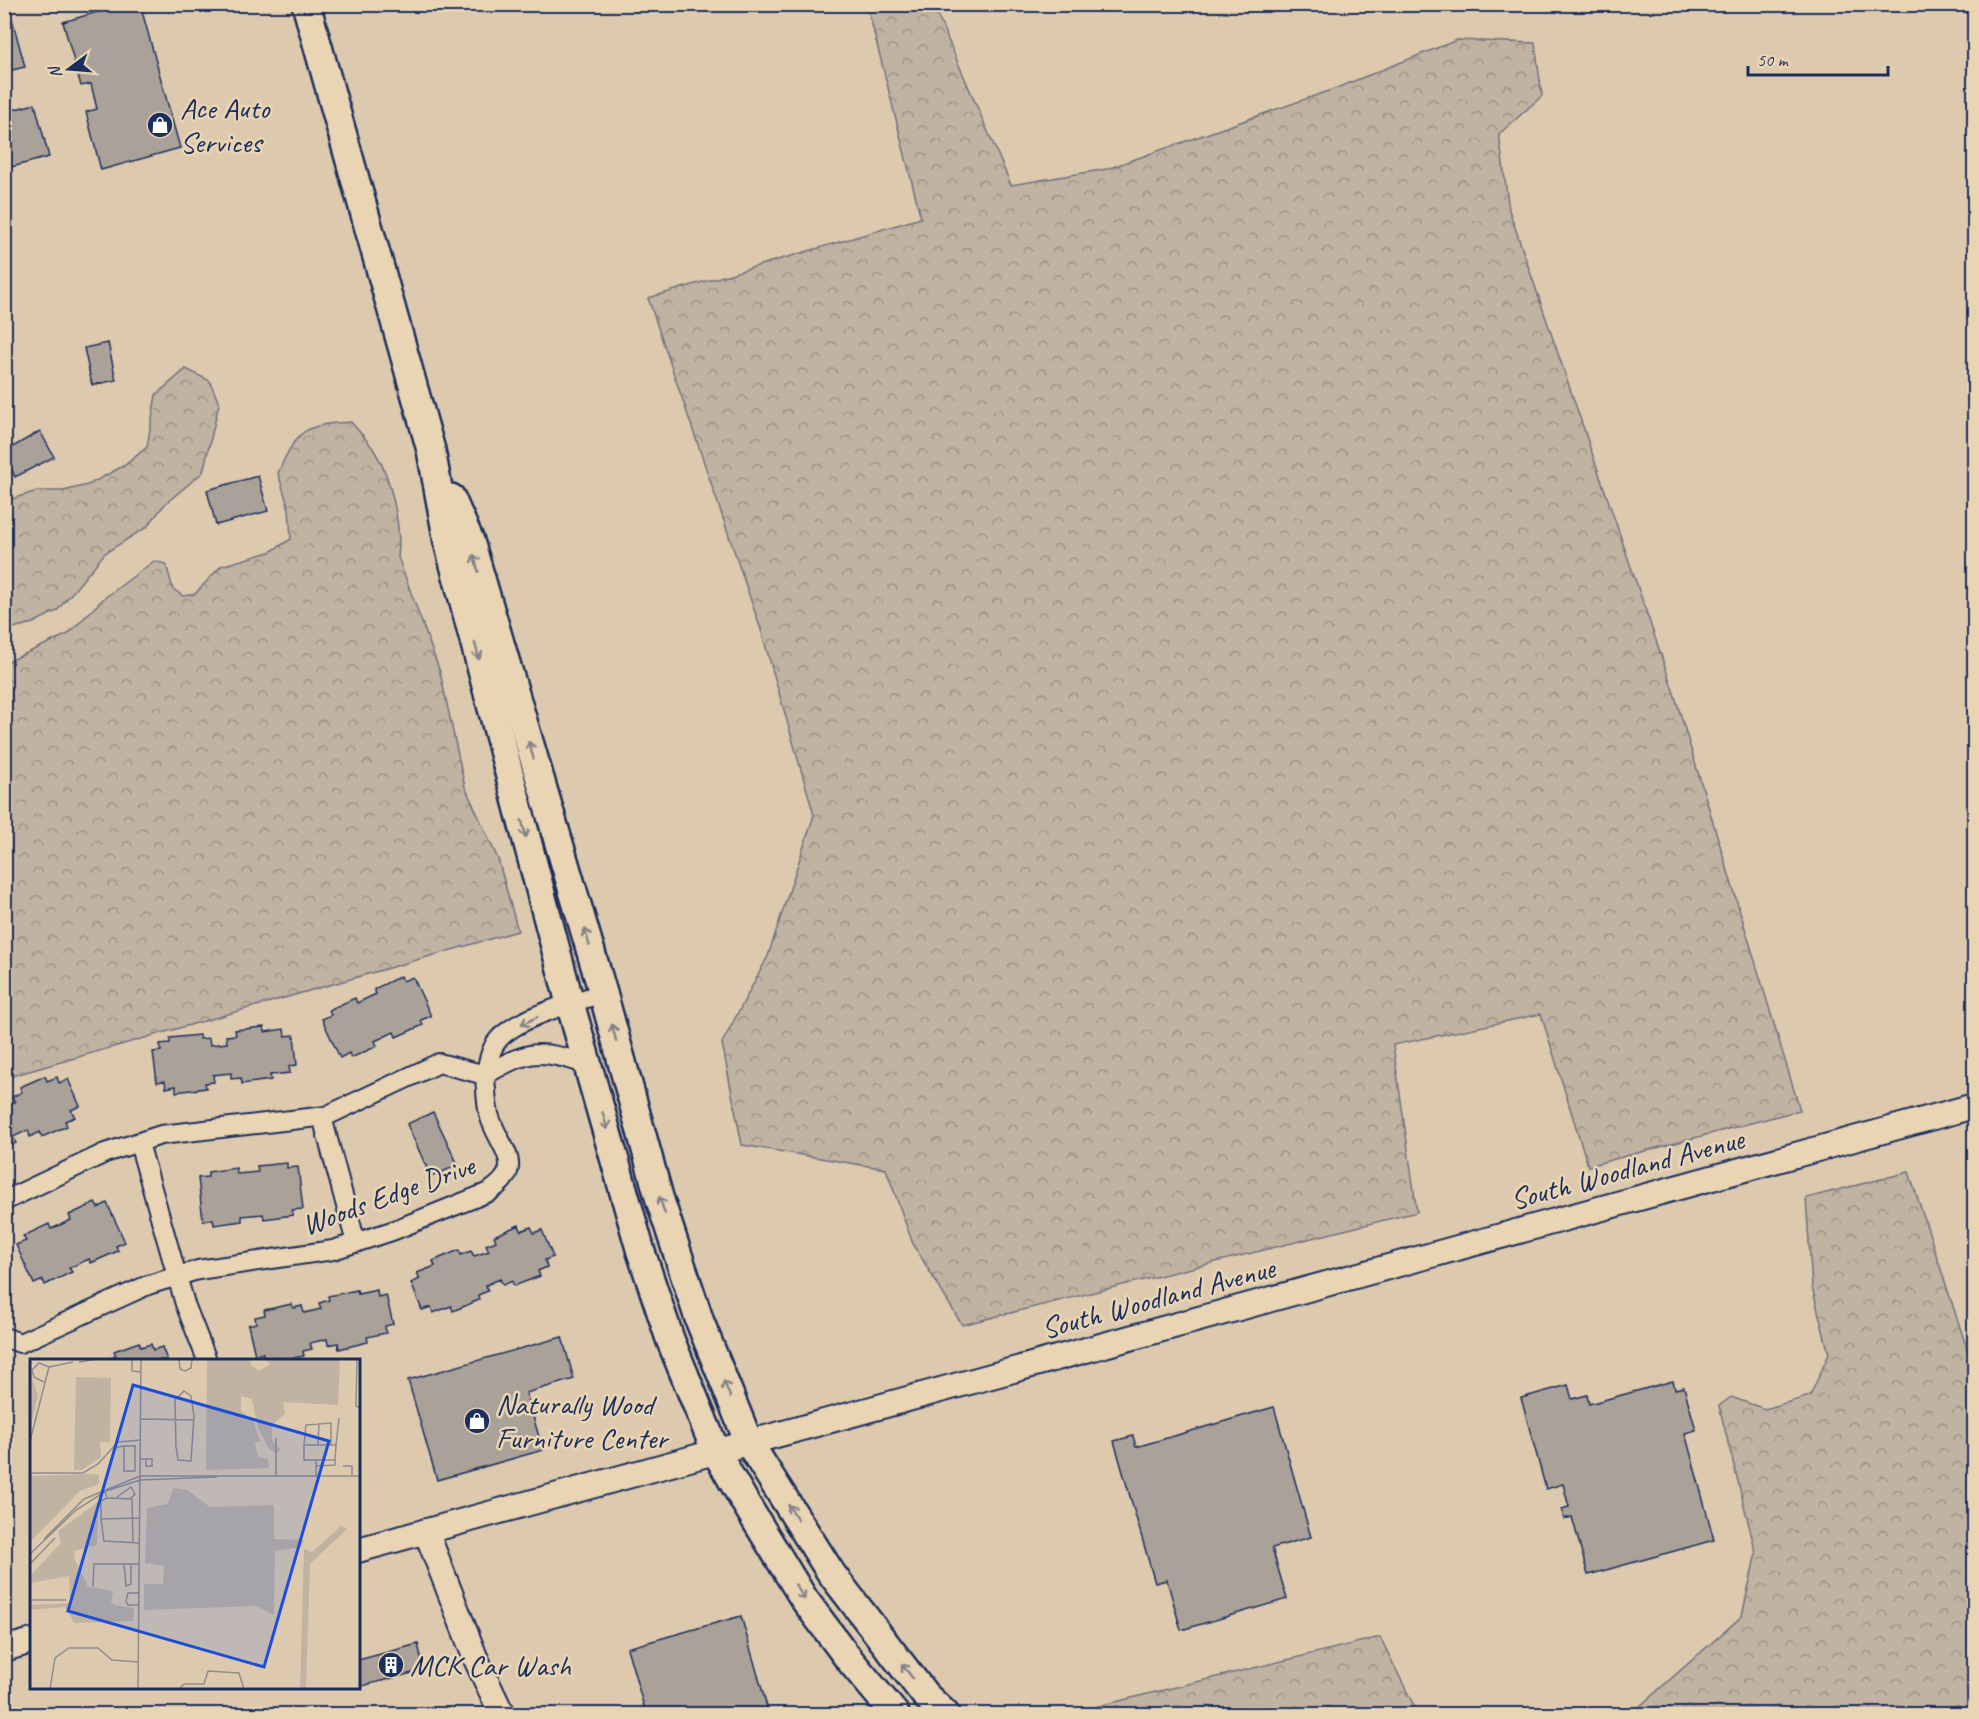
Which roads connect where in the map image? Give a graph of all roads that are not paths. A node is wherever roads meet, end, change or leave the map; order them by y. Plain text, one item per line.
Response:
1 (306, 4) edge
2 (431, 450) junction
3 (603, 993) junction
4 (570, 1003) junction
5 (589, 1065) junction
6 (485, 1076) junction
7 (1974, 1106) edge
8 (322, 1117) junction
9 (139, 1143) junction
10 (4, 1201) edge
11 (356, 1243) junction
12 (177, 1276) junction
13 (4, 1337) edge
14 (207, 1359) edge
15 (749, 1443) junction
16 (716, 1452) junction
17 (426, 1531) junction
18 (360, 1549) edge
19 (30, 1642) edge
20 (4, 1648) edge
21 (504, 1714) edge
22 (895, 1714) edge
23 (945, 1714) edge

1 - 2 main road
3 -> 2 main road
2 -> 4 main road
3 - 4 street
15 -> 3 main road
4 - 5 main road
4 -> 6 street
5 - 6 street
5 -> 16 main road
6 - 8 street
6 - 11 street, Woods Edge Drive
7 - 15 street, South Woodland Avenue
8 - 9 street
8 - 11 street
9 - 10 street
9 - 12 street
11 - 12 street, Woods Edge Drive
12 - 13 street, Woods Edge Drive
12 - 14 street
15 - 16 street, South Woodland Avenue
23 -> 15 main road
16 - 17 street, South Woodland Avenue
16 -> 22 main road
17 - 18 street, South Woodland Avenue
17 - 21 street
19 - 20 street

